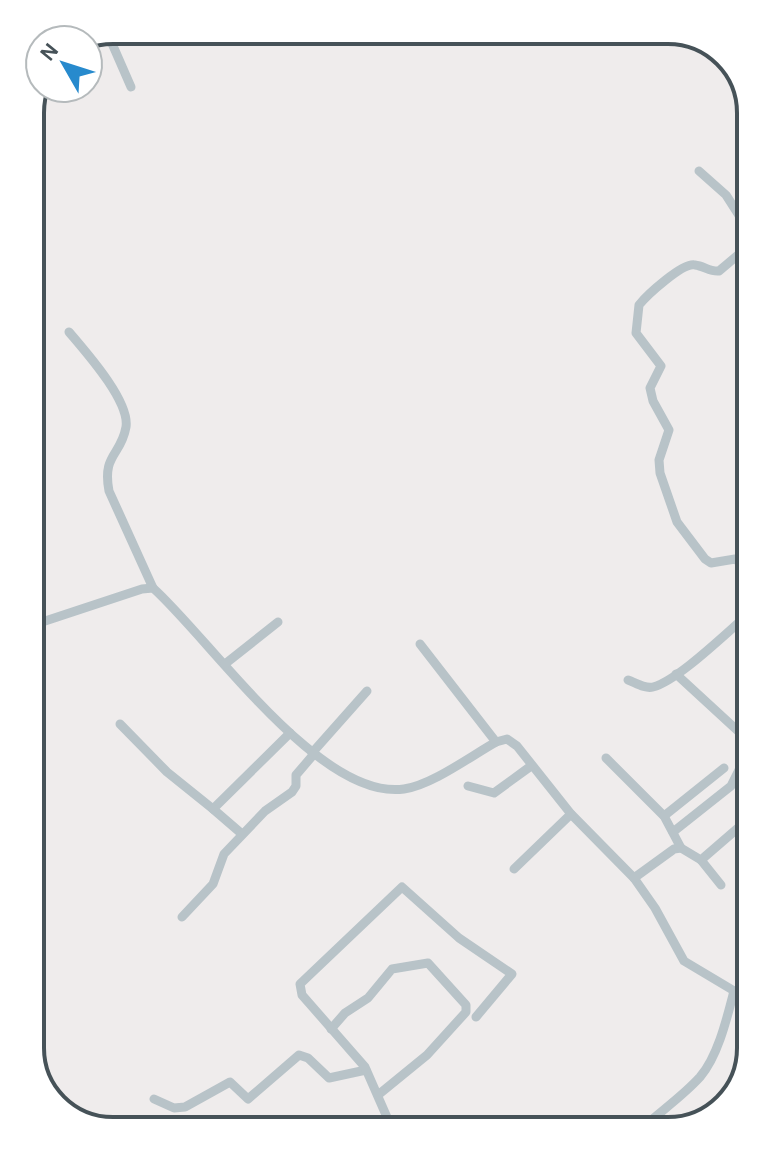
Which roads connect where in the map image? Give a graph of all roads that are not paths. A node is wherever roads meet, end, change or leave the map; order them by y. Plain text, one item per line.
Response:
1 (112, 44) edge
2 (131, 87) dead end
3 (699, 171) dead end
4 (737, 211) edge
5 (737, 256) edge
6 (69, 332) dead end
7 (737, 560) edge
8 (153, 588) junction
9 (44, 621) edge
10 (278, 622) dead end
11 (737, 624) edge
12 (420, 644) dead end
13 (225, 664) junction
14 (676, 674) junction
15 (628, 680) dead end
16 (367, 691) dead end
17 (120, 724) dead end
18 (737, 730) edge
19 (290, 733) junction
20 (496, 742) junction
21 (313, 754) junction
22 (606, 758) dead end
23 (531, 766) junction
24 (724, 768) dead end
25 (737, 774) edge
26 (468, 786) dead end
27 (213, 809) junction
28 (571, 814) junction
29 (664, 816) junction
30 (737, 829) edge
31 (673, 832) junction
32 (242, 834) junction
33 (681, 848) junction
34 (701, 860) junction
35 (514, 869) dead end
36 (634, 878) junction
37 (721, 885) dead end
38 (182, 917) dead end
39 (734, 991) junction
40 (737, 993) edge
41 (476, 1017) dead end
42 (331, 1029) junction
43 (366, 1070) junction
44 (378, 1095) junction
45 (154, 1099) dead end
46 (387, 1117) edge
47 (655, 1117) edge

1 - 2 street
3 - 4 street
5 - 7 street
6 - 8 street
8 - 9 street
8 - 13 street
10 - 13 street
11 - 14 street
12 - 20 street
13 - 19 street
14 - 15 street
14 - 18 street
16 - 21 street
17 - 27 street
19 - 21 street
19 - 27 street
20 - 21 street
20 - 23 street
21 - 32 street
22 - 29 street
23 - 26 street
23 - 28 street
24 - 29 street
25 - 31 street
27 - 32 street
28 - 35 street
28 - 36 street
29 - 31 street
30 - 34 street
31 - 33 street
32 - 38 street
33 - 34 street
33 - 36 street
34 - 37 street
36 - 39 street
39 - 40 street
39 - 47 street
41 - 42 street
42 - 43 street
42 - 44 street
43 - 44 street
43 - 45 street
44 - 46 street

